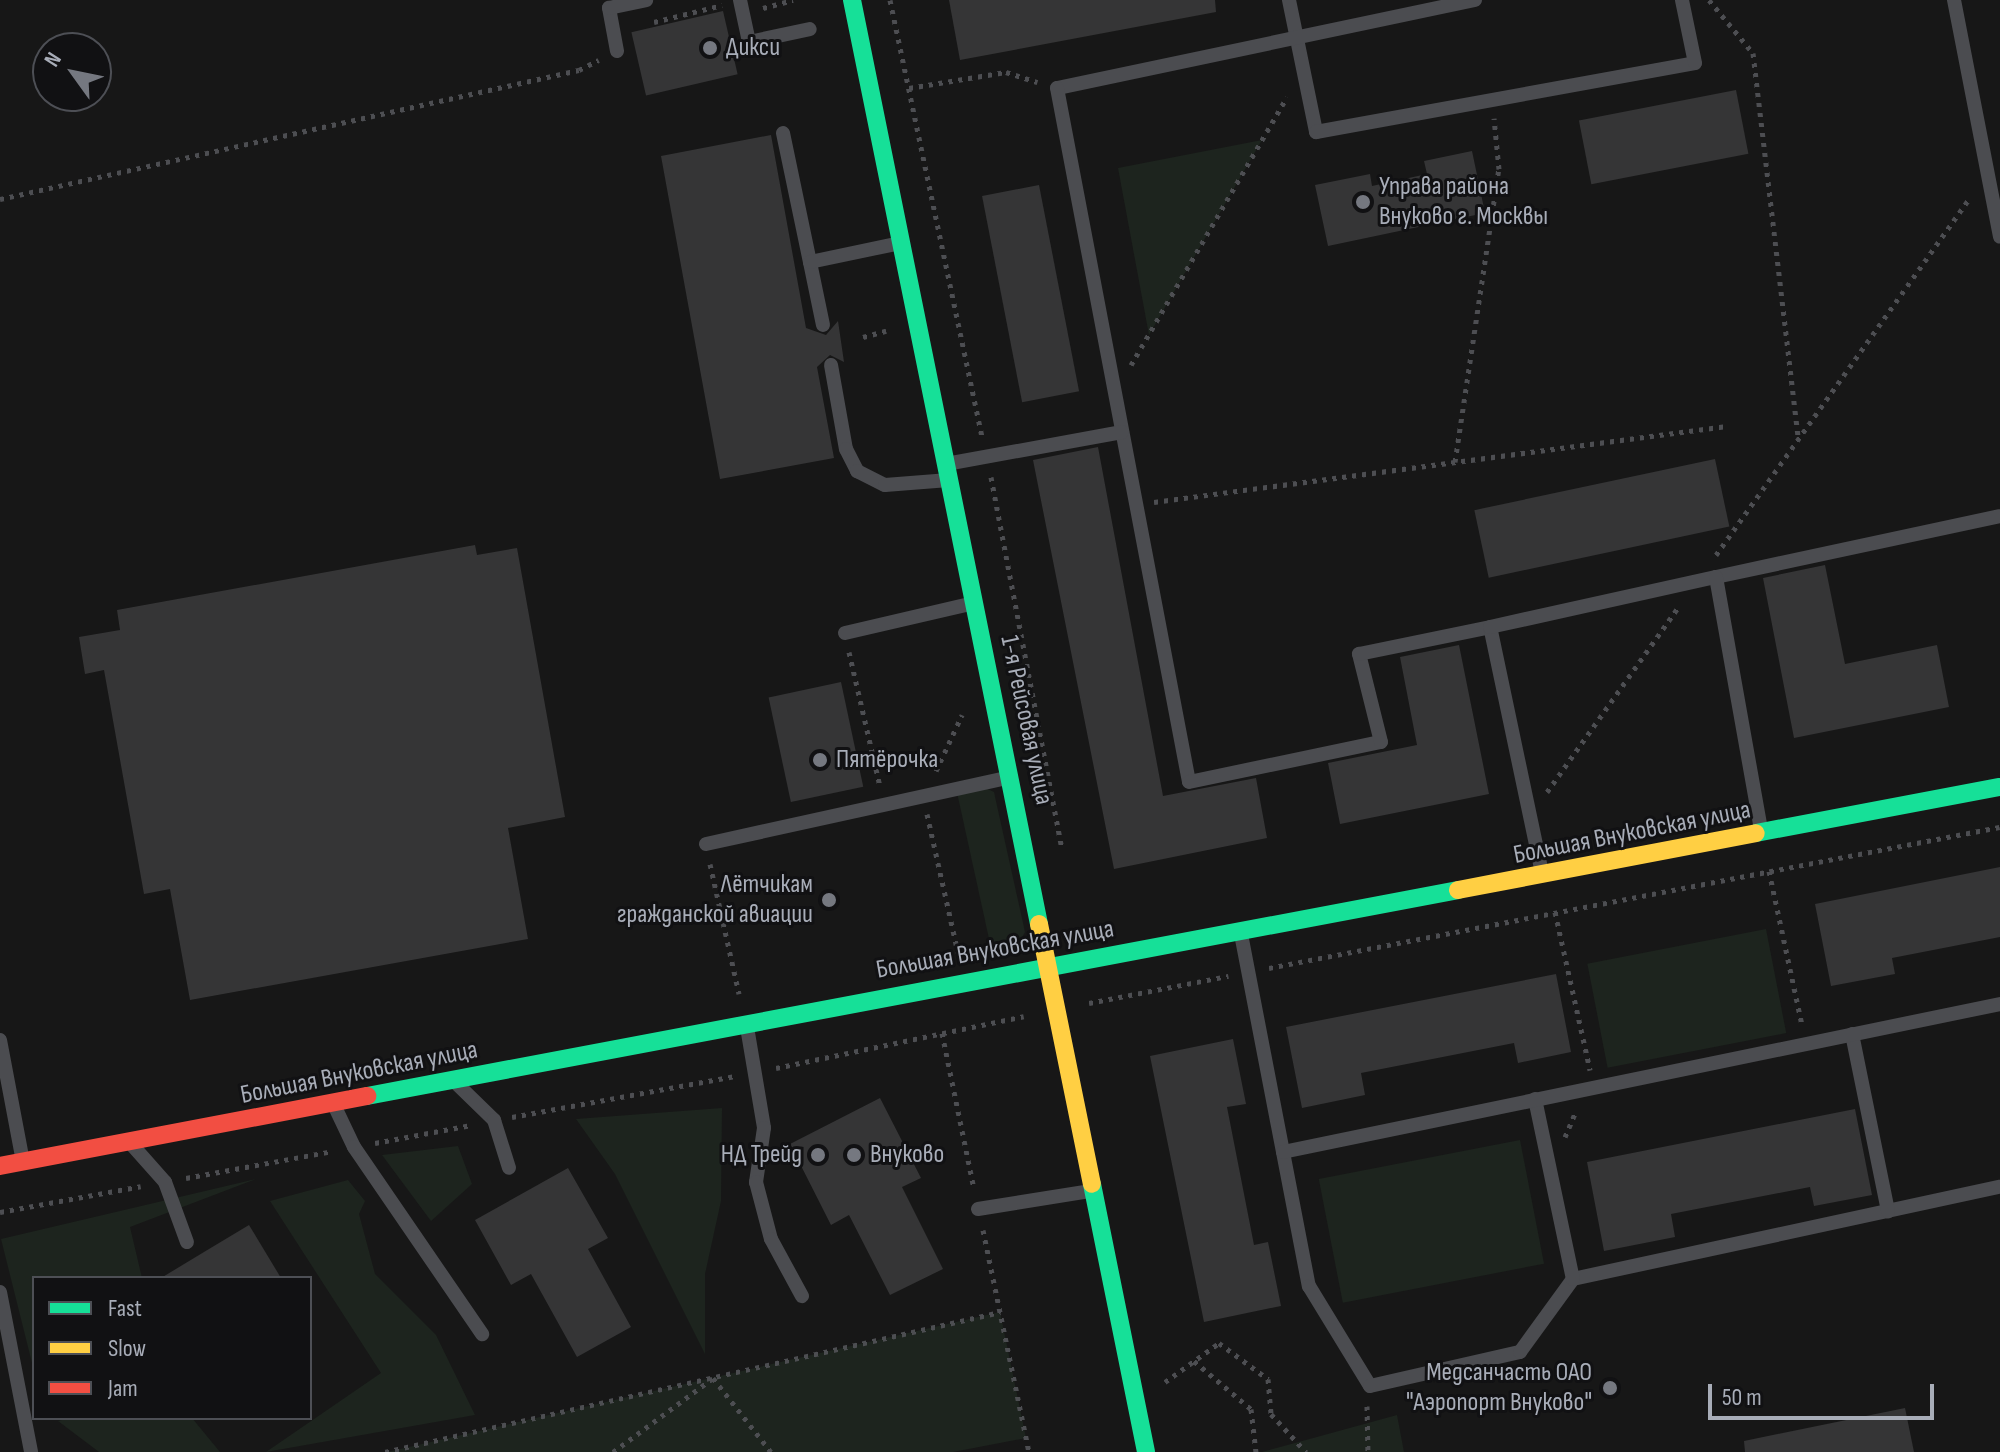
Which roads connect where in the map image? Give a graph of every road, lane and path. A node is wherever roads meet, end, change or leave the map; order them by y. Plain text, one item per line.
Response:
1 (646, 0) edge
2 (793, 0) edge
3 (852, 0) edge
4 (1289, 0) edge
5 (1475, 0) edge
6 (1682, 0) edge
7 (1709, 0) edge
8 (1954, 0) edge
9 (740, 2) edge
10 (810, 29) dead end
11 (1297, 37) junction
12 (617, 51) junction
13 (1303, 70) junction
14 (909, 88) dead end
15 (1057, 88) junction
16 (1492, 100) junction
17 (783, 133) dead end
18 (1994, 173) edge
19 (0, 199) edge
20 (2000, 237) edge
21 (902, 243) junction
22 (810, 262) junction
23 (823, 325) dead end
24 (863, 337) dead end
25 (890, 346) dead end
26 (831, 365) dead end
27 (1115, 393) junction
28 (1727, 426) dead end
29 (1122, 432) junction
30 (1798, 439) junction
31 (1455, 462) junction
32 (947, 472) junction
33 (1137, 504) junction
34 (2000, 516) edge
35 (1716, 577) junction
36 (1697, 582) junction
37 (975, 603) junction
38 (1490, 627) junction
39 (845, 633) joint
40 (959, 699) dead end
41 (1011, 776) junction
42 (2000, 787) edge
43 (924, 798) junction
44 (885, 807) junction
45 (1530, 816) junction
46 (2000, 827) edge
47 (1762, 834) junction
48 (706, 844) joint
49 (1769, 872) junction
50 (1543, 877) junction
51 (1555, 913) junction
52 (1241, 934) junction
53 (1050, 966) junction
54 (1249, 972) junction
55 (964, 981) junction
56 (1084, 1004) dead end
57 (2000, 1004) edge
58 (746, 1023) junction
59 (942, 1033) dead end
60 (1852, 1034) junction
61 (0, 1040) edge
62 (1806, 1043) junction
63 (1585, 1052) dead end
64 (454, 1081) junction
65 (1535, 1099) junction
66 (335, 1107) junction
67 (130, 1143) junction
68 (1283, 1152) junction
69 (23, 1162) junction
70 (0, 1166) edge
71 (509, 1168) dead end
72 (2000, 1187) edge
73 (1094, 1190) junction
74 (978, 1209) junction
75 (1888, 1211) junction
76 (187, 1242) dead end
77 (1573, 1279) junction
78 (0, 1292) edge
79 (802, 1296) dead end
80 (1000, 1312) junction
81 (482, 1334) dead end
82 (1194, 1361) junction
83 (713, 1378) junction
84 (1162, 1384) dead end
85 (1370, 1386) junction
86 (31, 1452) edge
87 (385, 1452) edge
88 (613, 1452) edge
89 (771, 1452) edge
90 (1029, 1452) edge
91 (1146, 1452) edge
92 (1256, 1452) edge
93 (1306, 1452) edge
94 (1368, 1452) edge

1 - 12 lane
2 - 9 path
3 - 21 street, 1-я Рейсовая улица
4 - 11 lane
5 - 11 lane
6 - 16 lane
7 - 30 path
8 - 18 lane
9 - 10 lane
9 - 12 path
11 - 13 lane
11 - 15 lane
12 - 19 path
13 - 16 lane
13 - 27 path
14 - 15 path
15 - 27 lane
16 - 31 path
17 - 22 lane
18 - 20 lane
18 - 30 path
21 - 22 lane
21 - 32 street, 1-я Рейсовая улица
22 - 23 lane
24 - 25 path
26 - 32 lane
27 - 29 lane
28 - 31 path
29 - 32 lane
29 - 33 lane
30 - 36 path
31 - 33 path
32 - 37 street, 1-я Рейсовая улица
33 - 38 lane
34 - 35 lane
35 - 36 lane
35 - 47 lane
36 - 38 lane
36 - 45 path
37 - 39 lane
37 - 41 street, 1-я Рейсовая улица
38 - 45 lane
39 - 44 path
40 - 43 path
41 - 43 lane
41 - 53 street, 1-я Рейсовая улица
42 - 47 street, Большая Внуковская улица
43 - 44 lane
43 - 55 path
44 - 48 lane
45 - 50 lane
46 - 49 path
47 - 49 path
47 - 50 street, Большая Внуковская улица
48 - 58 path
49 - 51 path
49 - 62 path
50 - 51 path
50 - 52 street, Большая Внуковская улица
51 - 54 path
51 - 63 path
52 - 53 street, Большая Внуковская улица
52 - 54 lane
53 - 55 street, Большая Внуковская улица
53 - 73 street, 1-я Рейсовая улица
54 - 56 path
54 - 68 lane
55 - 58 street, Большая Внуковская улица
57 - 60 lane
58 - 64 street, Большая Внуковская улица
58 - 79 lane
59 - 74 path
60 - 62 lane
60 - 75 lane
61 - 69 lane
62 - 65 lane
64 - 66 street, Большая Внуковская улица
64 - 71 lane
65 - 68 lane
65 - 77 lane
66 - 67 street, Большая Внуковская улица
66 - 81 lane
67 - 69 street, Большая Внуковская улица
67 - 76 lane
68 - 85 lane
69 - 70 street, Большая Внуковская улица
72 - 75 lane
73 - 74 lane
73 - 91 street, 1-я Рейсовая улица
74 - 80 path
75 - 77 lane
77 - 85 lane
78 - 86 lane
80 - 83 path
80 - 90 path
82 - 84 path
82 - 92 path
82 - 93 path
83 - 87 path
83 - 88 path
83 - 89 path
85 - 94 path

